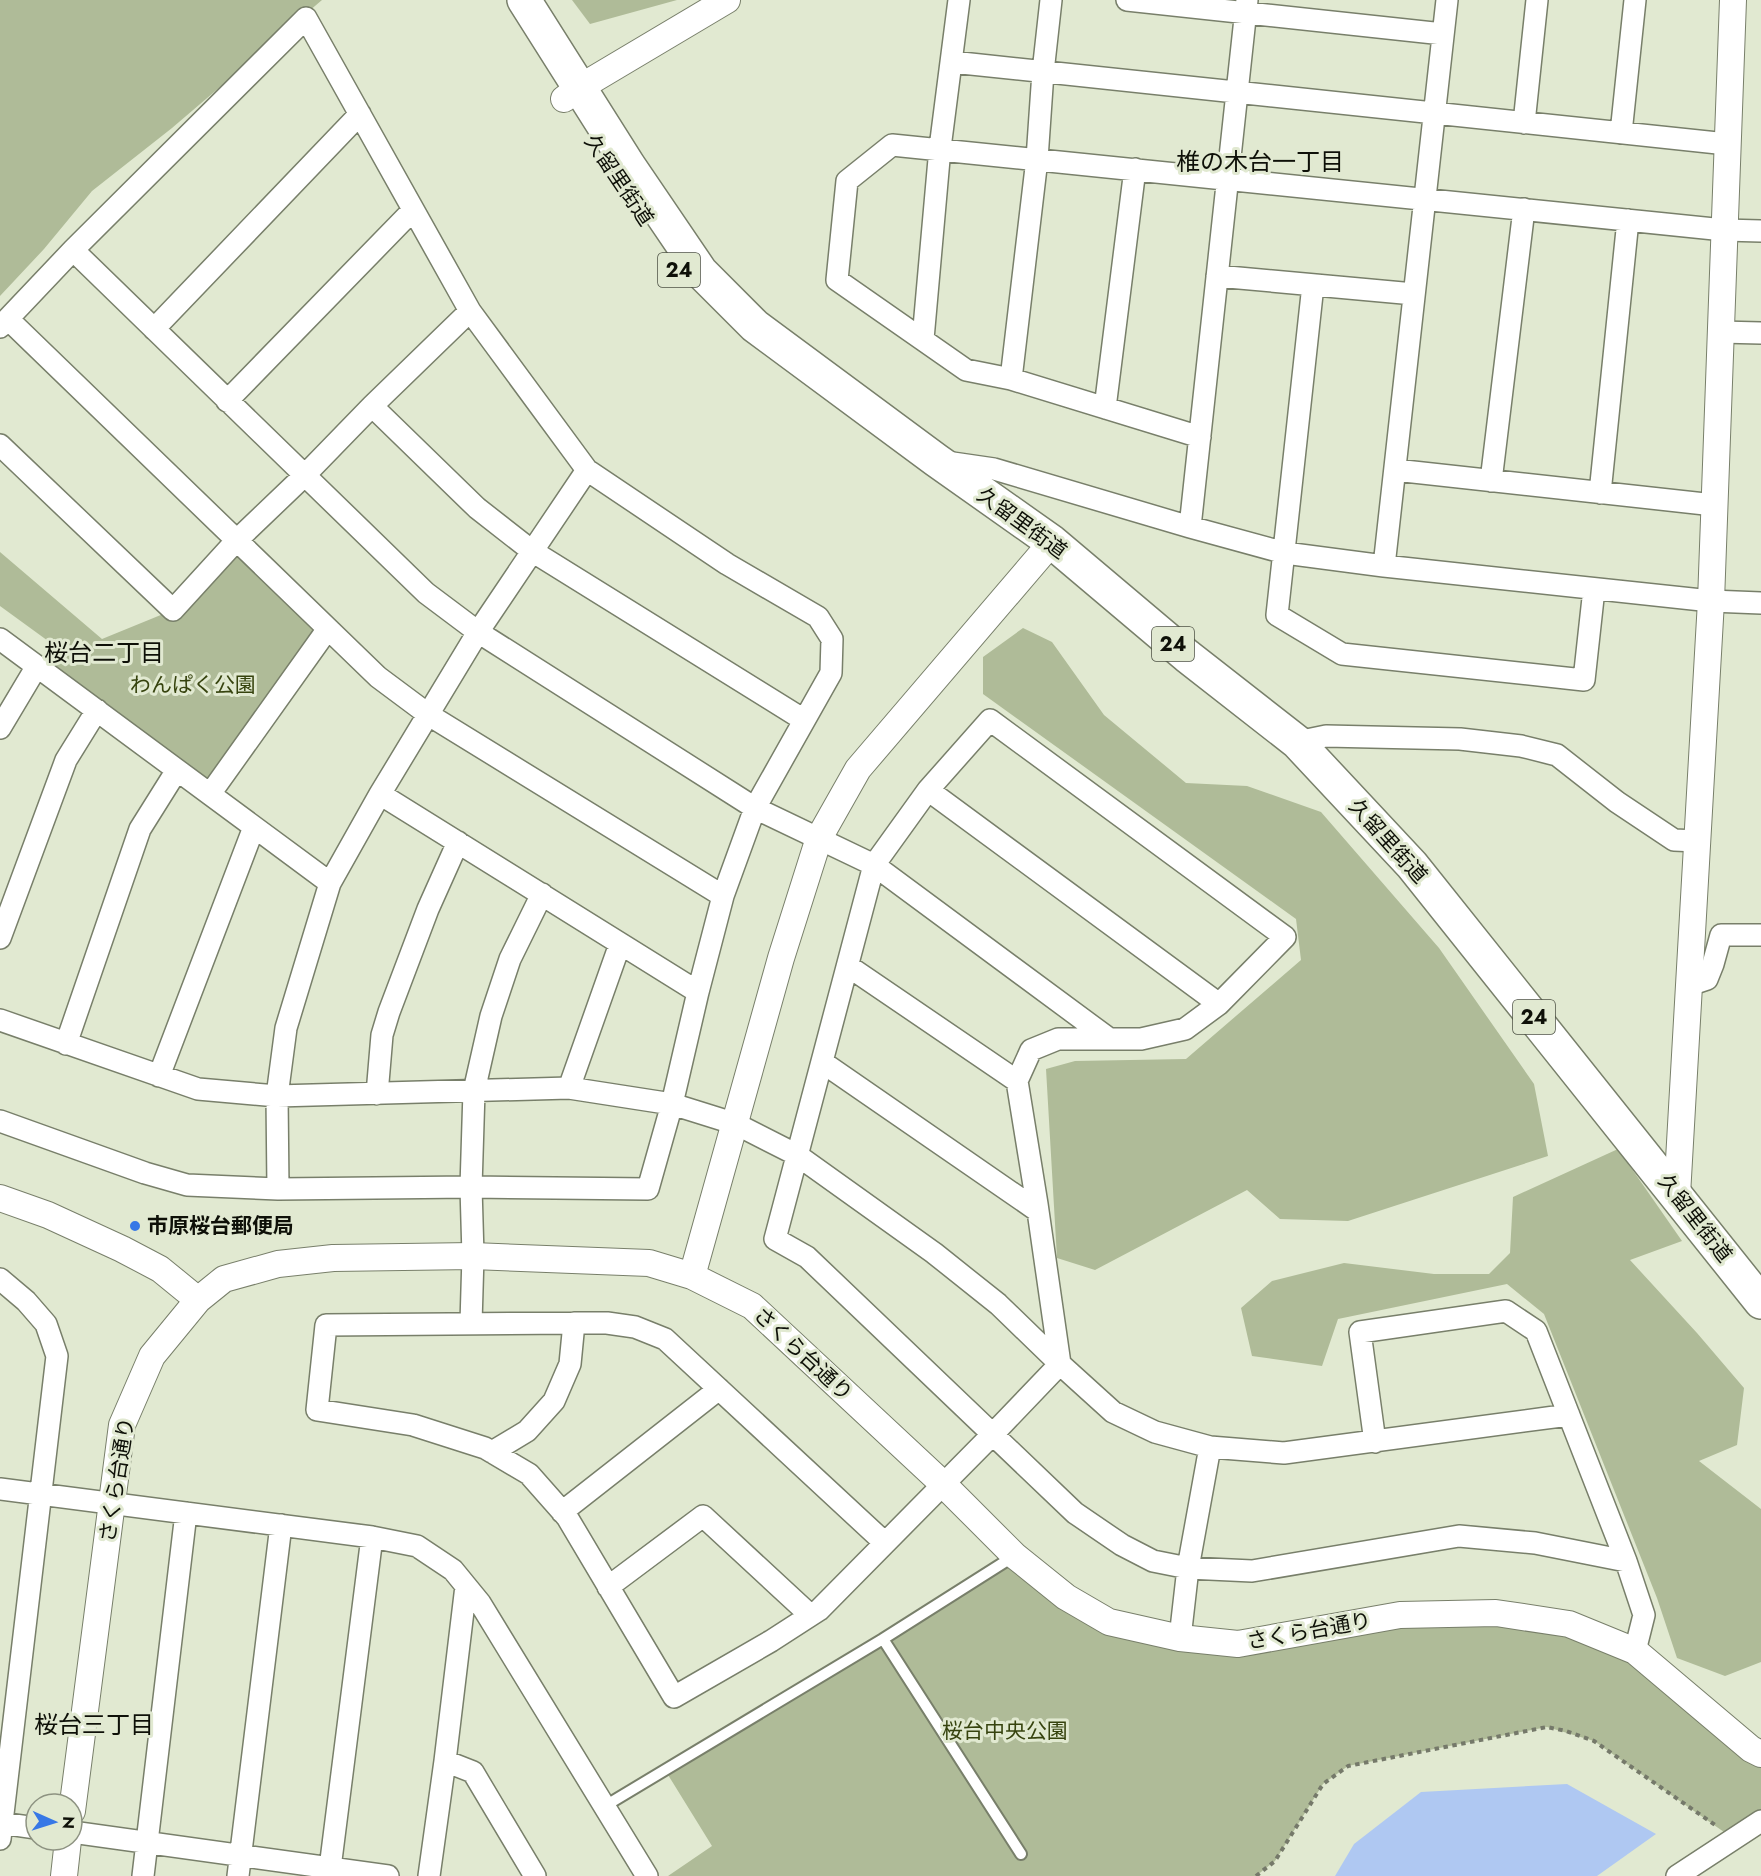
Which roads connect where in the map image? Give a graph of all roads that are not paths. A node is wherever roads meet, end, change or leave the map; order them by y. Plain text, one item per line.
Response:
1 (503, 0) edge
2 (524, 0) edge
3 (728, 0) edge
4 (959, 0) edge
5 (1051, 0) edge
6 (1126, 0) edge
7 (1447, 0) edge
8 (1537, 0) edge
9 (1635, 0) edge
10 (1733, 0) edge
11 (1247, 6) edge
12 (1443, 34) junction
13 (952, 62) junction
14 (1043, 72) junction
15 (1237, 92) junction
16 (572, 94) junction
17 (1434, 113) junction
18 (360, 114) junction
19 (1524, 123) junction
20 (1621, 133) junction
21 (1727, 144) junction
22 (940, 148) junction
23 (1037, 159) junction
24 (1135, 169) junction
25 (1228, 179) junction
26 (1425, 199) junction
27 (1524, 209) junction
28 (413, 210) junction
29 (1628, 220) junction
30 (1724, 230) junction
31 (1761, 231) edge
32 (73, 250) junction
33 (1217, 276) junction
34 (1313, 285) junction
35 (1414, 294) junction
36 (470, 311) junction
37 (4, 323) edge
38 (154, 328) junction
39 (1720, 332) junction
40 (1761, 333) edge
41 (923, 339) junction
42 (1011, 379) junction
43 (227, 401) junction
44 (372, 406) junction
45 (1105, 408) junction
46 (1200, 437) junction
47 (0, 445) edge
48 (936, 460) junction
49 (587, 470) junction
50 (1395, 470) junction
51 (304, 476) junction
52 (1491, 481) junction
53 (1600, 493) junction
54 (1714, 505) junction
55 (1190, 527) junction
56 (236, 541) junction
57 (1052, 542) junction
58 (532, 551) junction
59 (1285, 553) junction
60 (1384, 566) junction
61 (1594, 589) junction
62 (1711, 602) junction
63 (1761, 603) edge
64 (327, 630) junction
65 (478, 632) junction
66 (0, 639) edge
67 (37, 666) junction
68 (97, 710) junction
69 (429, 715) junction
70 (804, 720) junction
71 (0, 729) edge
72 (1297, 742) junction
73 (177, 770) junction
74 (928, 790) junction
75 (380, 794) junction
76 (210, 795) junction
77 (755, 808) junction
78 (254, 827) junction
79 (819, 838) junction
80 (1697, 841) junction
81 (458, 842) junction
82 (874, 865) junction
83 (330, 883) junction
84 (542, 894) junction
85 (723, 896) junction
86 (1761, 936) edge
87 (0, 938) edge
88 (620, 944) junction
89 (848, 966) junction
90 (1689, 985) junction
91 (698, 992) junction
92 (1219, 1004) junction
93 (0, 1020) edge
94 (1108, 1038) junction
95 (66, 1044) junction
96 (822, 1062) junction
97 (159, 1076) junction
98 (1017, 1080) junction
99 (569, 1088) junction
100 (474, 1091) junction
101 (377, 1094) junction
102 (277, 1096) junction
103 (672, 1104) junction
104 (0, 1121) edge
105 (736, 1124) junction
106 (797, 1155) junction
107 (471, 1187) junction
108 (278, 1189) junction
109 (1677, 1195) junction
110 (0, 1198) edge
111 (1038, 1211) junction
112 (473, 1257) junction
113 (692, 1276) junction
114 (0, 1280) edge
115 (198, 1300) junction
116 (1761, 1302) edge
117 (471, 1323) junction
118 (574, 1323) junction
119 (1059, 1364) junction
120 (719, 1389) junction
121 (1569, 1415) junction
122 (993, 1434) junction
123 (1375, 1442) junction
124 (1210, 1448) junction
125 (492, 1452) junction
126 (943, 1484) junction
127 (0, 1489) edge
128 (41, 1494) junction
129 (112, 1504) junction
130 (562, 1512) junction
131 (186, 1513) junction
132 (281, 1526) junction
133 (372, 1537) junction
134 (885, 1543) junction
135 (1015, 1556) junction
136 (1626, 1562) junction
137 (1188, 1568) junction
138 (466, 1586) junction
139 (608, 1587) junction
140 (810, 1615) junction
141 (1180, 1638) junction
142 (884, 1639) junction
143 (1635, 1651) junction
144 (1761, 1754) edge
145 (445, 1761) junction
146 (74, 1792) edge
147 (606, 1806) junction
148 (1761, 1821) edge
149 (24, 1828) edge
150 (1, 1829) edge
151 (84, 1834) edge
152 (148, 1844) junction
153 (67, 1852) edge
154 (1021, 1854) dead end
155 (239, 1866) edge
156 (329, 1872) edge
157 (64, 1876) edge
158 (143, 1876) edge
159 (388, 1876) edge
160 (429, 1876) edge
161 (535, 1876) edge
162 (647, 1876) edge
163 (1677, 1876) edge

1 - 16 main road, 久留里街道 / 24
2 - 16 main road, 久留里街道 / 24
3 - 16 street
4 - 13 street
5 - 14 street
6 - 11 street
7 - 12 street
8 - 19 street
9 - 20 street
10 - 21 street
11 - 12 street
11 - 15 street
12 - 17 street
13 - 14 street
13 - 22 street
14 - 15 street
14 - 23 street
15 - 17 street
15 - 25 street
16 - 48 main road, 久留里街道 / 24
17 - 19 street
17 - 26 street
18 - 28 street
18 - 32 street
18 - 38 street
19 - 20 street
20 - 21 street
21 - 30 street
22 - 23 street
22 - 41 street
22 - 41 street
23 - 24 street
23 - 42 street
24 - 25 street
24 - 45 street
25 - 26 street
25 - 33 street
26 - 27 street
26 - 35 street
27 - 29 street
27 - 52 street
28 - 36 street
28 - 43 street
29 - 30 street
29 - 53 street
30 - 31 street
30 - 39 street
32 - 37 street
32 - 38 street
33 - 34 street
33 - 46 street
34 - 35 street
34 - 59 street
35 - 50 street
36 - 44 street
36 - 49 street
37 - 56 street
38 - 43 street
39 - 40 street
39 - 54 street
41 - 42 street
42 - 45 street
43 - 51 street
44 - 51 street
44 - 58 street
45 - 46 street
46 - 55 street
47 - 56 street
48 - 55 street
48 - 57 main road, 久留里街道 / 24
49 - 58 street
49 - 70 street
50 - 52 street
50 - 60 street
51 - 56 street
51 - 65 street
52 - 53 street
53 - 54 street
54 - 62 street
55 - 59 street
56 - 64 street
57 - 72 main road, 久留里街道 / 24
57 - 79 street
58 - 65 street
58 - 70 street
59 - 60 street
59 - 61 street
60 - 61 street
61 - 62 street
62 - 63 street
62 - 80 street
64 - 69 street
64 - 76 street
65 - 69 street
65 - 77 street
66 - 67 street
67 - 68 street
67 - 71 street
68 - 73 street
68 - 87 street
69 - 75 street
69 - 85 street
70 - 77 street
72 - 80 street
72 - 109 main road, 久留里街道 / 24
73 - 76 street
73 - 95 street
74 - 82 street
74 - 92 street
74 - 92 street
75 - 81 street
75 - 83 street
76 - 78 street
77 - 79 street
77 - 85 street
78 - 83 street
78 - 97 street
79 - 82 street
79 - 105 street
80 - 90 street
81 - 84 street
81 - 101 street
82 - 89 street
82 - 94 street
83 - 102 street
84 - 88 street
84 - 100 street
85 - 91 street
86 - 90 street
88 - 91 street
88 - 99 street
89 - 96 street
89 - 98 street
90 - 109 street
91 - 103 street
92 - 94 street
93 - 95 street
94 - 98 street
95 - 97 street
96 - 106 street
96 - 111 street
97 - 102 street
98 - 111 street
99 - 100 street
99 - 103 street
100 - 101 street
100 - 107 street
101 - 102 street
102 - 108 street
103 - 105 street
103 - 107 street
104 - 108 street
105 - 106 street
105 - 113 street
106 - 119 street
106 - 122 street
107 - 108 street
107 - 112 street
109 - 116 main road, 久留里街道 / 24
110 - 115 street
111 - 119 street
112 - 113 street, さくら台通り
112 - 115 street, さくら台通り
112 - 117 street
113 - 126 street, さくら台通り
114 - 128 street
115 - 129 street, さくら台通り
117 - 118 street
117 - 125 street
118 - 120 street
118 - 125 street
119 - 122 street
119 - 124 street
120 - 130 street
120 - 134 street
121 - 123 street
121 - 123 street
121 - 136 street
122 - 126 street
122 - 137 street
123 - 124 street
124 - 137 street
125 - 130 street
126 - 134 street
126 - 135 street, さくら台通り
127 - 128 street
128 - 129 street
128 - 150 street
129 - 131 street
129 - 146 street, さくら台通り
130 - 139 street
131 - 132 street
131 - 152 street
132 - 133 street
132 - 155 street
133 - 138 street
133 - 156 street
134 - 140 street
135 - 141 street, さくら台通り
135 - 142 lane
136 - 137 street
136 - 143 street
137 - 141 street
138 - 145 street
138 - 147 street
139 - 140 street
139 - 140 street
141 - 143 street, さくら台通り
142 - 147 lane
142 - 154 lane
143 - 144 street, さくら台通り
145 - 160 street
145 - 161 street
147 - 162 street
148 - 163 street
149 - 150 street
151 - 152 street
152 - 155 street
152 - 158 street
153 - 157 street
155 - 156 street
156 - 159 street

